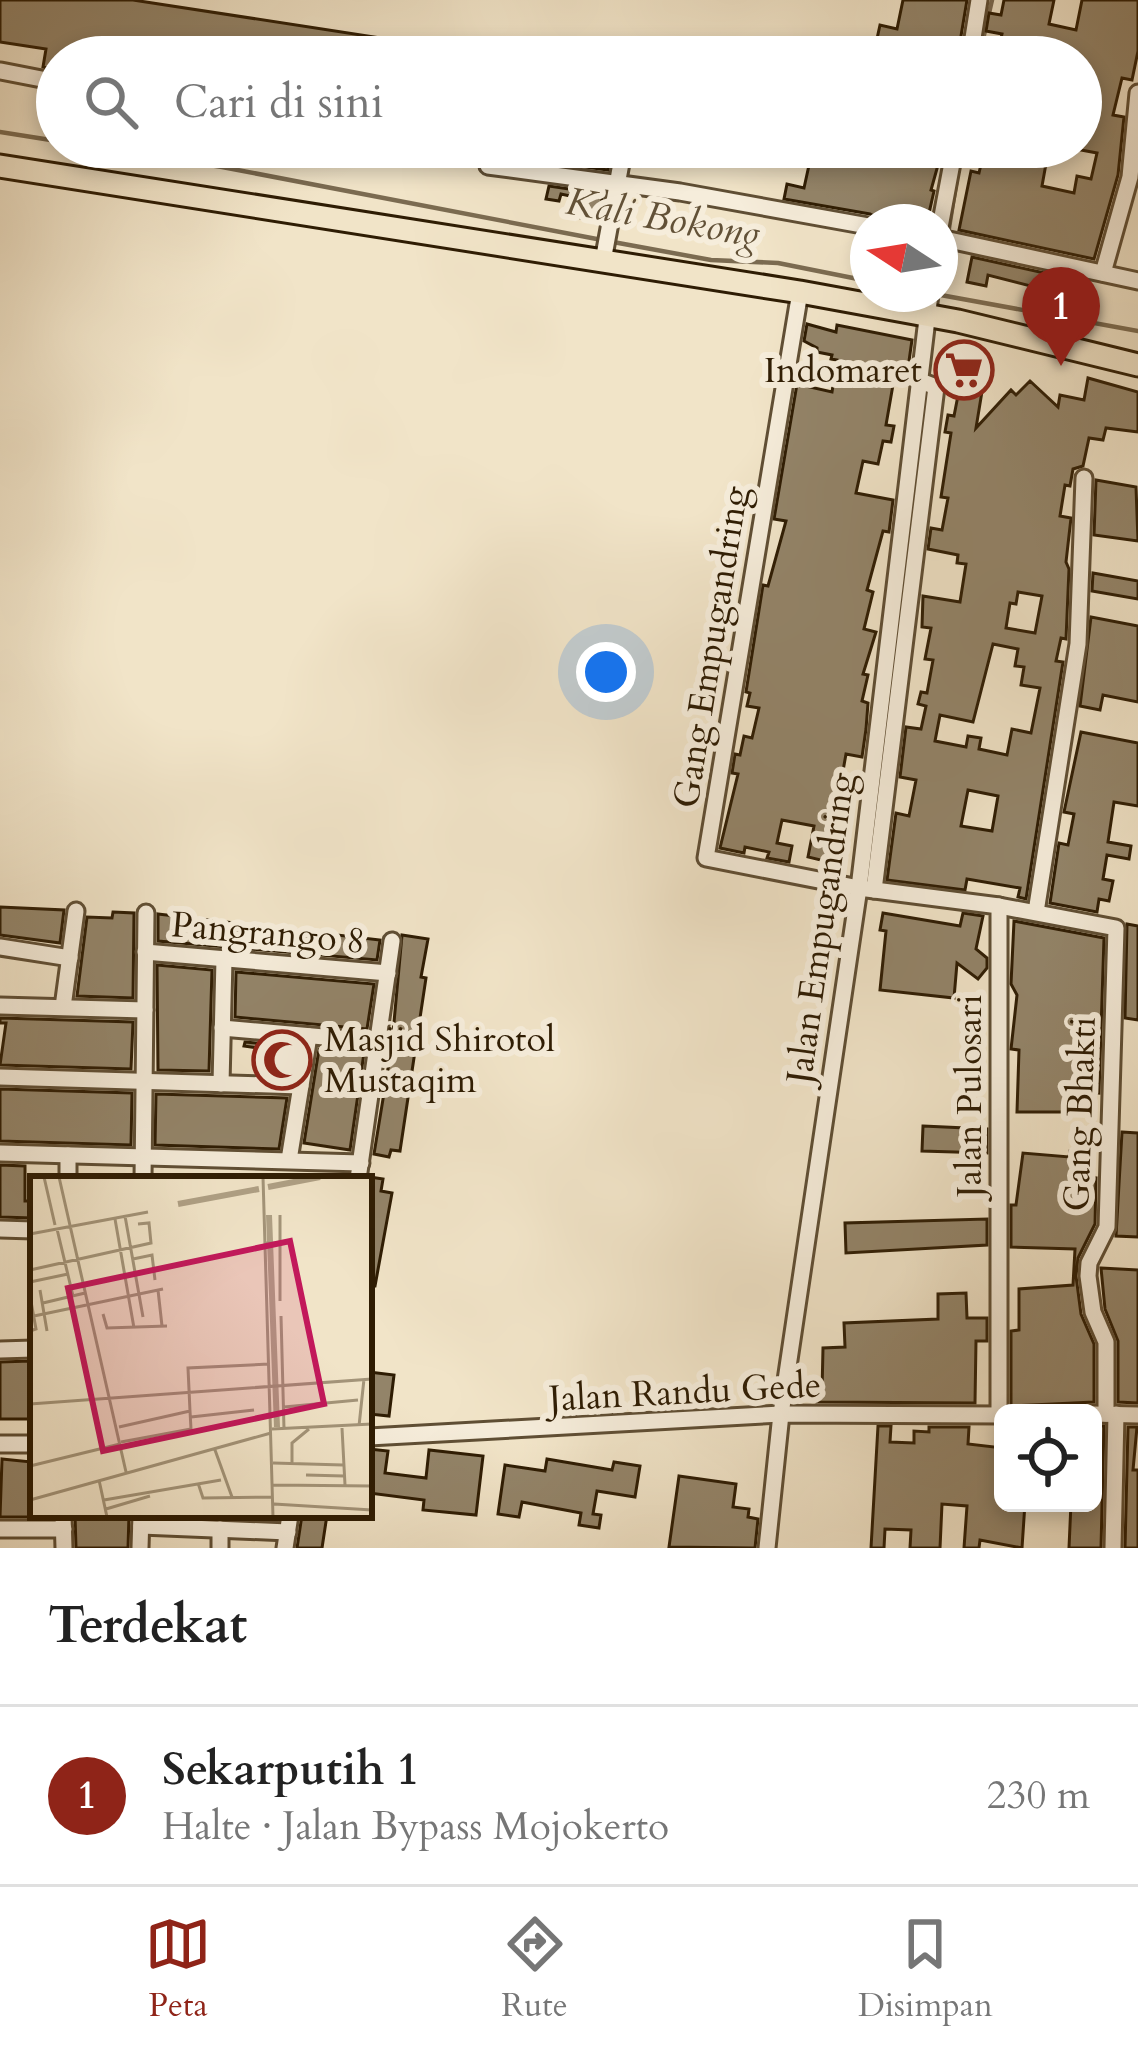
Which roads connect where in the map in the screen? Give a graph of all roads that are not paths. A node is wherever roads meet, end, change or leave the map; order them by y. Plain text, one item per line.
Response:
1 (980, 0) edge
2 (974, 36) edge
3 (0, 72) edge
4 (36, 78) edge
5 (1138, 93) edge
6 (0, 166) edge
7 (502, 168) edge
8 (621, 168) edge
9 (952, 168) edge
10 (619, 185) junction
11 (947, 204) edge
12 (850, 223) edge
13 (958, 239) edge
14 (606, 247) junction
15 (1103, 273) junction
16 (1138, 281) edge
17 (800, 292) junction
18 (850, 296) edge
19 (928, 312) edge
20 (958, 312) edge
21 (1138, 364) edge
22 (1084, 478) dead end
23 (868, 889) junction
24 (999, 906) junction
25 (76, 911) dead end
26 (1036, 912) junction
27 (146, 913) dead end
28 (392, 941) dead end
29 (0, 946) edge
30 (146, 952) junction
31 (70, 958) junction
32 (224, 959) junction
33 (388, 974) junction
34 (0, 1006) edge
35 (63, 1007) junction
36 (145, 1010) junction
37 (222, 1028) junction
38 (309, 1036) junction
39 (380, 1042) junction
40 (0, 1078) edge
41 (144, 1082) junction
42 (220, 1084) junction
43 (301, 1086) junction
44 (0, 1153) edge
45 (68, 1155) junction
46 (143, 1155) junction
47 (289, 1160) junction
48 (359, 1171) edge
49 (68, 1176) edge
50 (143, 1176) edge
51 (0, 1228) edge
52 (30, 1230) edge
53 (30, 1349) edge
54 (0, 1350) edge
55 (1001, 1404) edge
56 (788, 1414) junction
57 (994, 1414) edge
58 (1105, 1414) edge
59 (1138, 1415) edge
60 (372, 1437) edge
61 (141, 1520) edge
62 (63, 1522) edge
63 (0, 1529) edge
64 (220, 1529) junction
65 (288, 1532) edge
66 (64, 1548) edge
67 (140, 1548) edge
68 (220, 1548) edge
69 (767, 1548) edge
70 (1113, 1548) edge

1 - 2 street
3 - 4 street
5 - 15 street
6 - 14 highway
7 - 10 street
8 - 10 street
9 - 11 street
10 - 12 street
10 - 14 street
13 - 15 street
14 - 17 highway
15 - 16 street
17 - 18 highway
17 - 23 street, Gang Empugandring
19 - 23 street, Jalan Empugandring
20 - 21 highway
22 - 26 street
23 - 24 street
23 - 56 street, Jalan Empugandring
24 - 26 street, Gang Bhakti
24 - 55 street, Jalan Pulosari
25 - 31 street
26 - 58 street, Gang Bhakti
27 - 30 street
28 - 33 street
29 - 31 street
30 - 32 street, Pangrango 8
30 - 36 street
31 - 35 street
32 - 33 street, Pangrango 8
32 - 37 street
33 - 39 street, Pangrango 8
34 - 35 street
35 - 36 street
36 - 41 street
37 - 38 street
37 - 42 street
38 - 39 street
38 - 43 street
39 - 48 street, Pangrango 8
40 - 41 street
41 - 42 street
41 - 46 street
42 - 43 street
43 - 47 street
44 - 45 street
45 - 46 street
45 - 49 street
46 - 47 street
46 - 50 street
47 - 48 street
51 - 52 street
53 - 54 street
56 - 57 street, Jalan Randu Gede
56 - 60 street, Jalan Randu Gede
56 - 69 street, Jalan Empugandring
58 - 59 street
58 - 70 street
61 - 64 street
61 - 67 street
62 - 63 street
62 - 66 street
64 - 65 street
64 - 68 street

